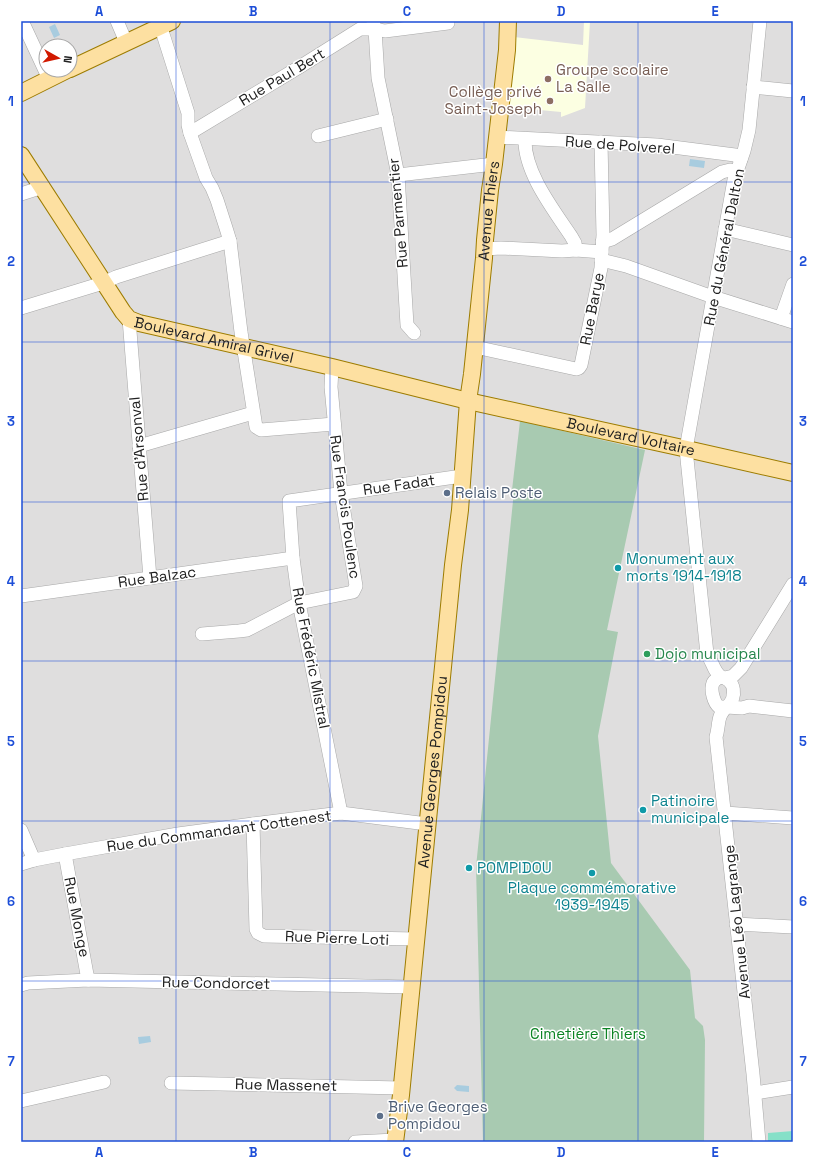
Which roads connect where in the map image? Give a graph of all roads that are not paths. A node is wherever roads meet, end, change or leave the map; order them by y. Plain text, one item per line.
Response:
1 (22, 21) edge
2 (117, 21) edge
3 (508, 21) edge
4 (760, 21) edge
5 (448, 23) dead end
6 (166, 24) edge
7 (374, 25) edge
8 (126, 42) junction
9 (26, 43) edge
10 (78, 65) edge
11 (49, 79) joint
12 (754, 87) junction
13 (793, 91) edge
14 (21, 93) edge
15 (387, 119) junction
16 (190, 133) junction
17 (318, 136) dead end
18 (497, 137) junction
19 (525, 139) junction
20 (601, 142) junction
21 (21, 155) edge
22 (742, 159) junction
23 (494, 164) junction
24 (736, 172) junction
25 (398, 175) junction
26 (42, 187) junction
27 (21, 194) edge
28 (725, 229) junction
29 (230, 241) junction
30 (793, 245) edge
31 (484, 249) junction
32 (576, 250) junction
33 (602, 251) junction
34 (103, 283) junction
35 (793, 284) edge
36 (713, 297) junction
37 (21, 308) edge
38 (129, 319) junction
39 (787, 320) edge
40 (414, 333) dead end
41 (244, 347) junction
42 (475, 348) junction
43 (332, 367) junction
44 (468, 401) junction
45 (253, 413) junction
46 (334, 424) junction
47 (139, 446) junction
48 (686, 449) junction
49 (793, 473) edge
50 (462, 476) junction
51 (341, 493) junction
52 (289, 501) joint
53 (294, 558) junction
54 (150, 578) junction
55 (793, 584) edge
56 (21, 596) edge
57 (299, 603) junction
58 (202, 634) dead end
59 (719, 680) junction
60 (725, 703) junction
61 (793, 711) edge
62 (340, 813) junction
63 (725, 813) junction
64 (793, 818) edge
65 (253, 824) junction
66 (427, 824) junction
67 (21, 830) edge
68 (65, 854) junction
69 (34, 860) junction
70 (21, 864) edge
71 (736, 924) junction
72 (793, 927) edge
73 (416, 939) junction
74 (88, 980) junction
75 (21, 985) edge
76 (411, 987) junction
77 (104, 1082) dead end
78 (172, 1083) dead end
79 (793, 1087) edge
80 (401, 1088) junction
81 (755, 1093) junction
82 (21, 1101) edge
83 (395, 1141) edge
84 (355, 1142) edge
85 (759, 1142) edge

1 - 9 street
2 - 8 street
3 - 18 main road, Avenue Thiers
4 - 12 street, Rue du Général Dalton
5 - 7 street, Rue Paul Bert
6 - 8 main road
6 - 16 street
7 - 15 street, Rue Parmentier
7 - 16 street, Rue Paul Bert
8 - 10 main road
9 - 11 street
11 - 14 main road
12 - 13 street
12 - 22 street, Rue du Général Dalton
15 - 17 street
15 - 25 street, Rue Parmentier
16 - 29 street
18 - 19 street, Rue de Polverel
18 - 23 main road, Avenue Thiers
19 - 20 street, Rue de Polverel
19 - 32 street
20 - 22 street, Rue de Polverel
20 - 33 street, Rue Barye
21 - 26 main road, Boulevard Amiral Grivel
22 - 24 street, Rue du Général Dalton
23 - 25 street
23 - 31 main road, Avenue Thiers
24 - 28 street, Rue du Général Dalton
24 - 33 street
25 - 40 street, Rue Parmentier
26 - 27 street
26 - 34 main road, Boulevard Amiral Grivel
28 - 30 street
28 - 36 street, Rue du Général Dalton
29 - 34 street
29 - 41 street
31 - 32 street
31 - 42 main road, Avenue Thiers
32 - 33 street
33 - 36 street
33 - 42 street, Rue Barye
34 - 37 street
34 - 38 main road, Boulevard Amiral Grivel
35 - 39 street
36 - 39 street
36 - 48 street, Rue du Général Dalton
38 - 41 main road, Boulevard Amiral Grivel
38 - 47 street, Rue d'Arsonval
41 - 43 main road, Boulevard Amiral Grivel
41 - 45 street
42 - 44 main road, Avenue Thiers
43 - 44 main road, Boulevard Amiral Grivel
43 - 46 street, Rue Francis Poulenc
44 - 48 main road, Boulevard Voltaire
44 - 50 main road, Avenue Georges Pompidou
45 - 46 street
45 - 47 street
46 - 51 street, Rue Francis Poulenc
47 - 54 street, Rue d'Arsonval
48 - 49 main road, Boulevard Voltaire
48 - 59 street
50 - 51 street, Rue Fadat
50 - 66 main road, Avenue Georges Pompidou
51 - 52 street, Rue Fadat
51 - 57 street, Rue Francis Poulenc
52 - 53 street, Rue Frédéric Mistral
53 - 54 street, Rue Balzac
53 - 57 street, Rue Frédéric Mistral
54 - 56 street, Rue Balzac
55 - 59 street
57 - 58 street
57 - 62 street, Rue Frédéric Mistral
59 - 60 street
59 - 60 street
60 - 61 street
60 - 63 street, Avenue Léo Lagrange
62 - 65 street, Rue du Commandant Cottenest
62 - 66 street, Rue du Commandant Cottenest
63 - 64 street
63 - 71 street, Avenue Léo Lagrange
65 - 68 street, Rue du Commandant Cottenest
65 - 73 street, Rue Pierre Loti
66 - 73 main road, Avenue Georges Pompidou
67 - 69 street
68 - 69 street, Rue du Commandant Cottenest
68 - 74 street, Rue Monge
69 - 70 street, Rue du Commandant Cottenest
71 - 72 street
71 - 81 street, Avenue Léo Lagrange
73 - 76 main road, Avenue Georges Pompidou
74 - 75 street, Rue Condorcet
74 - 76 street, Rue Condorcet
76 - 80 main road, Avenue Georges Pompidou
77 - 82 street
78 - 80 street, Rue Massenet
79 - 81 street
80 - 83 main road, Avenue Georges Pompidou
81 - 85 street, Avenue Léo Lagrange
83 - 84 street

